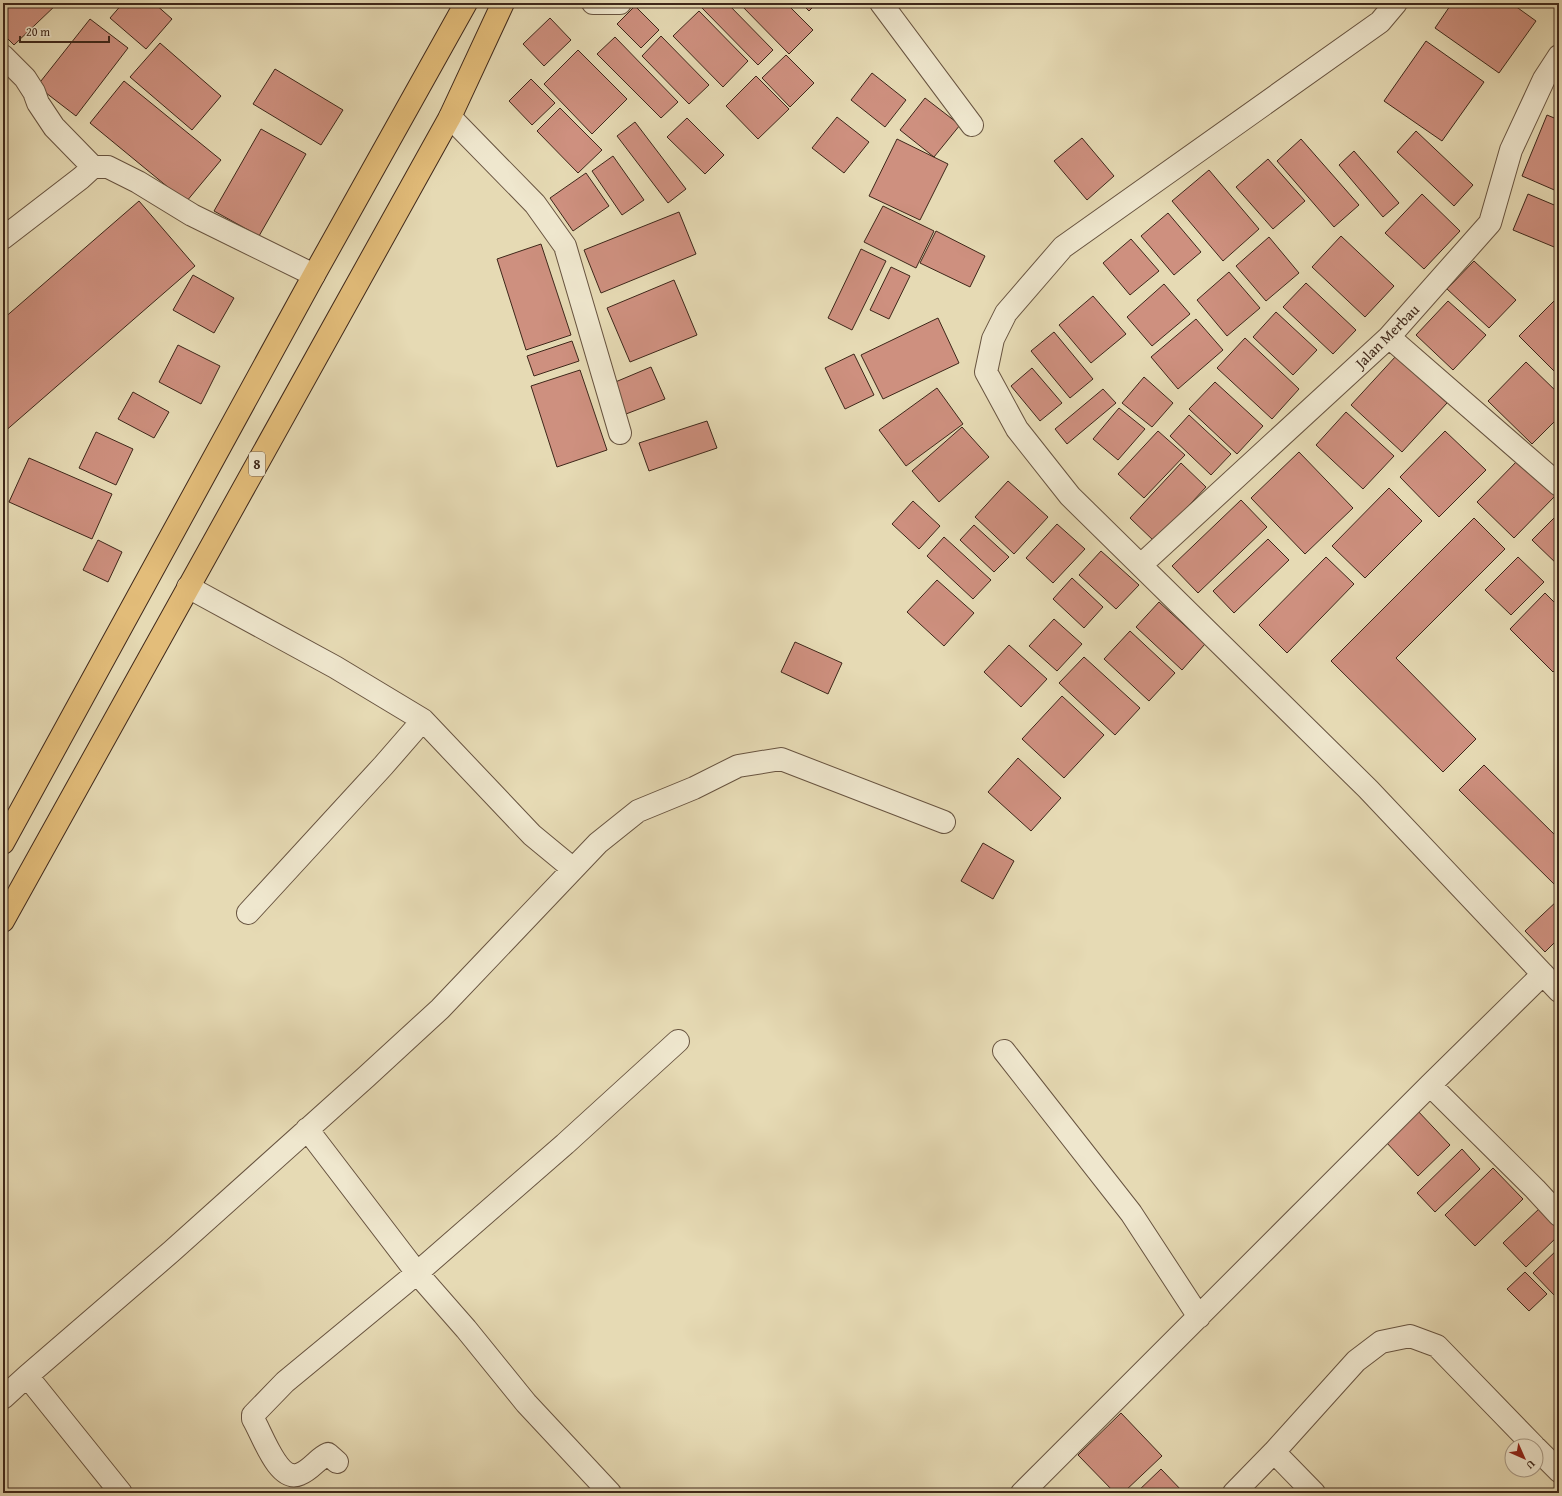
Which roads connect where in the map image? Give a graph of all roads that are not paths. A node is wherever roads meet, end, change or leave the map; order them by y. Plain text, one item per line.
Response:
1 (466, 3) edge
2 (504, 3) edge
3 (593, 3) edge
4 (620, 3) edge
5 (881, 3) edge
6 (1396, 3) edge
7 (3, 56) edge
8 (1559, 56) edge
9 (450, 117) junction
10 (972, 125) dead end
11 (93, 167) junction
12 (3, 238) edge
13 (314, 275) junction
14 (1389, 338) junction
15 (620, 433) dead end
16 (1559, 484) edge
17 (1141, 565) junction
18 (188, 588) junction
19 (423, 720) junction
20 (944, 822) dead end
21 (3, 843) edge
22 (572, 868) junction
23 (248, 913) dead end
24 (3, 921) edge
25 (1543, 974) junction
26 (1559, 991) edge
27 (678, 1041) dead end
28 (1004, 1051) dead end
29 (1430, 1085) junction
30 (307, 1129) junction
31 (1559, 1215) edge
32 (417, 1273) junction
33 (1199, 1317) junction
34 (27, 1376) junction
35 (3, 1398) edge
36 (1526, 1438) edge
37 (1274, 1452) junction
38 (1544, 1456) edge
39 (337, 1462) dead end
40 (1559, 1471) edge
41 (121, 1493) edge
42 (610, 1493) edge
43 (1022, 1493) edge
44 (1234, 1493) edge
45 (1314, 1493) edge

1 - 13 highway
2 - 9 highway, 8
3 - 4 street
5 - 10 street
6 - 17 street
7 - 11 street
8 - 14 street, Jalan Merbau
9 - 15 street
9 - 18 highway, 8
11 - 12 street
11 - 13 street
13 - 21 highway
14 - 16 street
14 - 17 street, Jalan Merbau
17 - 25 street
18 - 19 street
18 - 24 highway, 8
19 - 22 street
19 - 23 street
20 - 22 street
22 - 30 street
25 - 26 street
25 - 29 street
27 - 32 street
28 - 33 street
29 - 31 street
29 - 33 street
30 - 32 street
30 - 34 street
32 - 39 street
32 - 42 street
33 - 43 street
34 - 35 street
34 - 41 street
36 - 37 street
37 - 44 street
37 - 45 street
38 - 40 street

